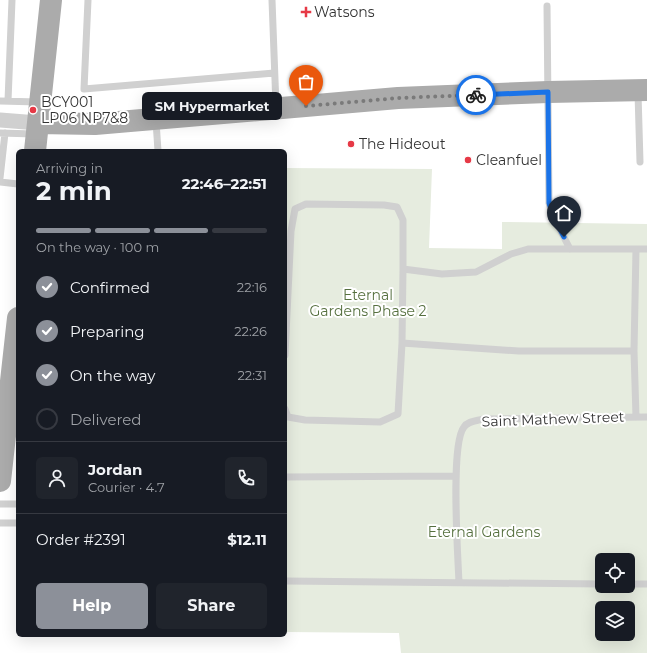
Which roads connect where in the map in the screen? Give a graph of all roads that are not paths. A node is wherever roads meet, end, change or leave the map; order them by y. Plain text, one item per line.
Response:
1 (12, 0) edge
2 (51, 0) edge
3 (88, 0) edge
4 (272, 0) edge
5 (547, 6) dead end
6 (274, 73) junction
7 (642, 90) edge
8 (548, 92) junction
9 (0, 101) edge
10 (8, 102) junction
11 (276, 108) junction
12 (156, 119) junction
13 (37, 128) edge
14 (2, 129) edge
15 (158, 149) edge
16 (640, 162) dead end
17 (0, 178) edge
18 (0, 182) edge
19 (16, 184) edge
20 (570, 248) junction
21 (647, 248) edge
22 (636, 249) junction
23 (403, 269) junction
24 (287, 314) edge
25 (402, 343) junction
26 (16, 351) edge
27 (634, 352) junction
28 (15, 367) edge
29 (287, 414) edge
30 (647, 416) edge
31 (636, 417) junction
32 (455, 476) junction
33 (287, 477) edge
34 (0, 481) edge
35 (0, 504) edge
36 (16, 504) edge
37 (0, 523) edge
38 (16, 523) edge
39 (287, 581) edge
40 (459, 583) junction
41 (595, 584) edge
42 (635, 584) edge
43 (647, 584) edge

1 - 10 lane
2 - 13 main road
3 - 6 lane
4 - 6 lane
5 - 8 lane
6 - 11 lane
7 - 8 main road
7 - 16 lane
8 - 11 main road
8 - 20 lane
9 - 10 lane
10 - 13 lane
11 - 12 main road
12 - 13 main road
12 - 15 lane
13 - 14 street
14 - 17 lane
18 - 19 lane
20 - 22 lane
20 - 23 lane
21 - 22 lane
22 - 27 lane
23 - 24 lane
23 - 25 lane
25 - 27 lane
25 - 29 lane
26 - 28 main road
27 - 31 lane
28 - 34 main road
30 - 31 lane, Saint Mathew Street
31 - 32 lane, Saint Mathew Street
32 - 33 lane
32 - 40 lane, Saint Mathew Street
35 - 36 lane
37 - 38 lane
39 - 40 lane
40 - 41 lane
42 - 43 lane

